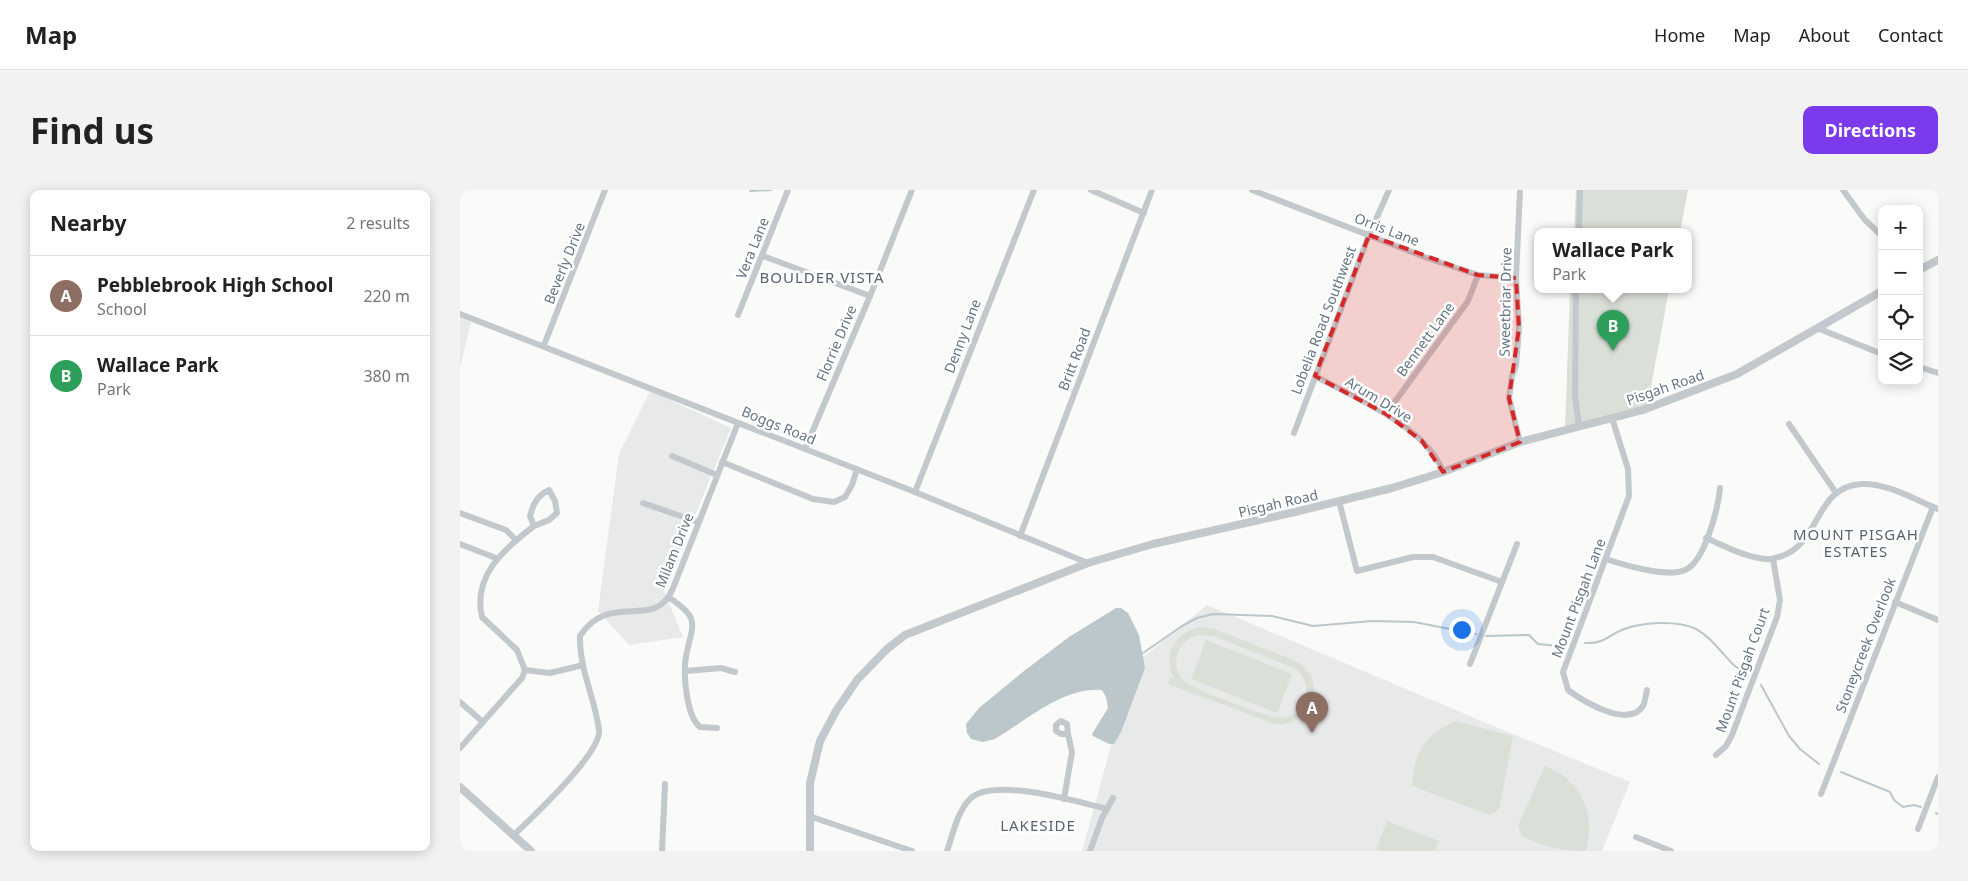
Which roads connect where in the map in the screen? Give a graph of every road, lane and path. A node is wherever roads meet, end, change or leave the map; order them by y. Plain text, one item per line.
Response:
1 (605, 190) edge
2 (788, 190) edge
3 (912, 190) edge
4 (1034, 190) edge
5 (1091, 190) edge
6 (1152, 190) edge
7 (1252, 190) edge
8 (1389, 190) edge
9 (1520, 190) edge
10 (1580, 190) edge
11 (1843, 190) edge
12 (1144, 213) junction
13 (1579, 228) edge
14 (1878, 232) edge
15 (1369, 235) junction
16 (763, 256) junction
17 (1938, 260) edge
18 (1923, 268) edge
19 (1478, 275) junction
20 (1516, 278) junction
21 (1576, 293) edge
22 (1878, 293) edge
23 (870, 296) junction
24 (460, 314) edge
25 (738, 315) dead end
26 (1817, 328) junction
27 (544, 345) junction
28 (1878, 352) edge
29 (1923, 368) edge
30 (1938, 373) edge
31 (1315, 376) junction
32 (1386, 414) junction
33 (1612, 418) junction
34 (738, 422) junction
35 (1789, 424) dead end
36 (1579, 426) junction
37 (1294, 432) dead end
38 (1520, 442) junction
39 (805, 449) junction
40 (672, 456) dead end
41 (722, 462) junction
42 (857, 469) junction
43 (1443, 472) junction
44 (717, 475) junction
45 (1720, 488) dead end
46 (915, 492) junction
47 (1836, 492) junction
48 (1340, 501) junction
49 (643, 503) dead end
50 (1936, 508) edge
51 (460, 513) edge
52 (698, 522) junction
53 (534, 526) junction
54 (1020, 536) junction
55 (1706, 538) junction
56 (516, 540) junction
57 (460, 544) edge
58 (1517, 544) dead end
59 (496, 558) junction
60 (1606, 559) junction
61 (1773, 559) junction
62 (1088, 563) junction
63 (1502, 582) junction
64 (668, 597) junction
65 (1895, 602) junction
66 (1938, 620) edge
67 (1470, 664) dead end
68 (583, 665) junction
69 (525, 670) junction
70 (686, 670) junction
71 (735, 672) dead end
72 (1647, 690) dead end
73 (460, 702) edge
74 (482, 722) junction
75 (716, 728) dead end
76 (1068, 734) dead end
77 (460, 748) edge
78 (1716, 755) dead end
79 (1938, 778) edge
80 (665, 784) dead end
81 (460, 787) edge
82 (1822, 794) dead end
83 (1064, 798) junction
84 (1113, 798) dead end
85 (1107, 809) junction
86 (812, 817) junction
87 (1918, 830) dead end
88 (513, 836) junction
89 (1636, 837) dead end
90 (531, 851) edge
91 (662, 851) edge
92 (810, 851) edge
93 (912, 851) edge
94 (947, 851) edge
95 (1090, 851) edge
96 (1671, 851) edge

1 - 27 street, Beverly Drive
2 - 16 street, Vera Lane
3 - 23 street, Florrie Drive
4 - 46 street, Denny Lane
5 - 12 street
6 - 12 street, Britt Road
7 - 15 street, Orris Lane
8 - 15 street, Lobelia Road Southwest
9 - 20 street, Sweetbriar Drive
10 - 13 street
11 - 14 street
12 - 54 street, Britt Road
15 - 19 street, Orris Lane
15 - 31 street, Lobelia Road Southwest
16 - 23 street
16 - 25 street, Vera Lane
17 - 18 street
19 - 20 street, Orris Lane
19 - 32 street, Bennett Lane
20 - 38 street, Sweetbriar Drive
21 - 36 street
22 - 26 street, Pisgah Road
23 - 39 street, Florrie Drive
24 - 27 street, Boggs Road
26 - 28 street
26 - 33 street, Pisgah Road
27 - 34 street, Boggs Road
29 - 30 street
31 - 32 street, Arum Drive
31 - 37 street, Lobelia Road Southwest
32 - 43 street, Arum Drive
33 - 36 street, Pisgah Road
33 - 60 street, Mount Pisgah Lane
34 - 39 street, Boggs Road
34 - 41 street, Milam Drive
35 - 47 street
36 - 38 street, Pisgah Road
38 - 43 street, Pisgah Road
39 - 42 street, Boggs Road
40 - 44 street
41 - 42 street
41 - 44 street, Milam Drive
42 - 46 street, Boggs Road
43 - 48 street, Pisgah Road
44 - 52 street, Milam Drive
45 - 55 street
46 - 54 street, Boggs Road
47 - 50 street
47 - 61 street
48 - 62 street, Pisgah Road
48 - 63 street
49 - 52 street
50 - 65 street, Stoneycreek Overlook
51 - 56 street
52 - 64 street, Milam Drive
53 - 53 street
53 - 56 street
54 - 62 street, Boggs Road
55 - 60 street
55 - 61 street
56 - 59 street
57 - 59 street
58 - 63 street
59 - 69 street
60 - 72 street, Mount Pisgah Lane
61 - 78 street, Mount Pisgah Court
62 - 86 street, Pisgah Road
63 - 67 street
64 - 68 street, Milam Drive
64 - 70 street
65 - 66 street
65 - 82 street, Stoneycreek Overlook
68 - 69 street
68 - 88 street, Milam Drive
69 - 74 street
70 - 71 street
70 - 75 street
73 - 74 street
74 - 77 street
76 - 83 street
79 - 87 street
80 - 91 street
81 - 88 street
83 - 85 street
83 - 94 street
84 - 85 street
85 - 95 street
86 - 92 street, Pisgah Road
86 - 93 street
88 - 90 street
89 - 96 street

